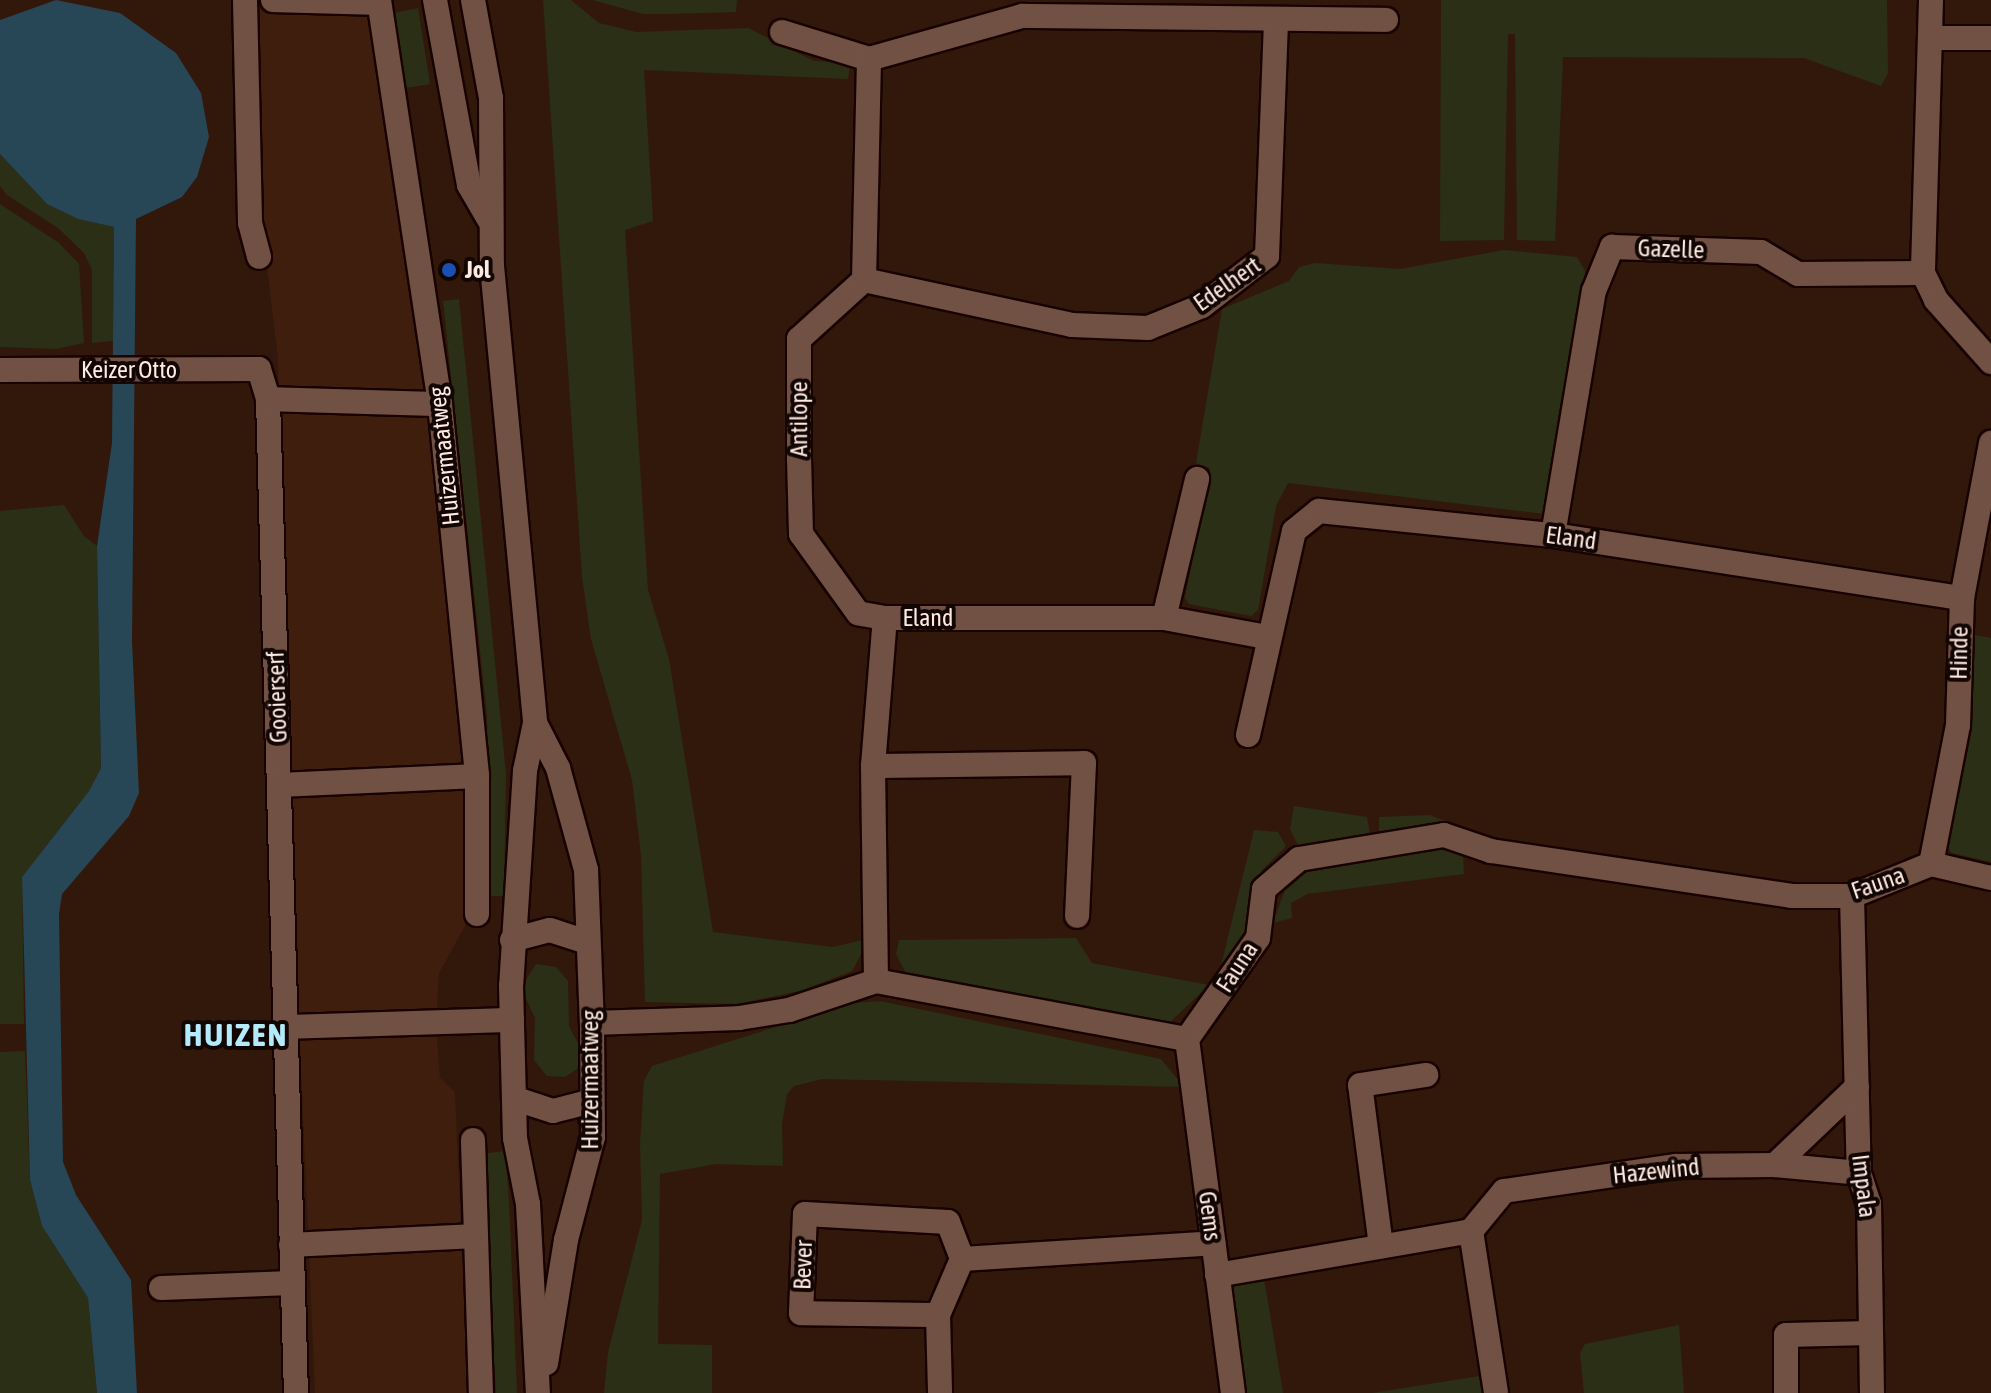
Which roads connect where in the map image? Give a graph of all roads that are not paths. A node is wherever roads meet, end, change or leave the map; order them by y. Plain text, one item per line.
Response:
1 (245, 0) edge
2 (273, 0) edge
3 (435, 0) edge
4 (473, 0) edge
5 (1931, 0) edge
6 (379, 1) edge
7 (1386, 20) dead end
8 (1276, 22) junction
9 (782, 32) dead end
10 (1930, 38) junction
11 (1991, 38) edge
12 (869, 59) junction
13 (489, 219) junction
14 (259, 257) dead end
15 (1923, 273) junction
16 (864, 280) junction
17 (1991, 362) edge
18 (259, 369) joint
19 (0, 370) edge
20 (268, 399) junction
21 (440, 404) junction
22 (1991, 443) edge
23 (1197, 479) dead end
24 (1553, 535) junction
25 (1962, 598) junction
26 (885, 618) junction
27 (1164, 618) junction
28 (1267, 637) junction
29 (535, 723) junction
30 (1248, 735) dead end
31 (873, 766) junction
32 (477, 776) junction
33 (280, 785) junction
34 (1931, 864) junction
35 (1991, 878) edge
36 (1852, 896) junction
37 (477, 914) dead end
38 (1077, 916) dead end
39 (512, 940) junction
40 (588, 942) junction
41 (876, 981) junction
42 (512, 1020) junction
43 (592, 1023) junction
44 (286, 1027) junction
45 (1187, 1039) junction
46 (1426, 1075) dead end
47 (1857, 1087) junction
48 (516, 1099) junction
49 (592, 1101) junction
50 (473, 1140) dead end
51 (1775, 1165) junction
52 (1859, 1173) junction
53 (1471, 1231) junction
54 (475, 1236) junction
55 (1213, 1243) junction
56 (291, 1245) junction
57 (1381, 1246) junction
58 (962, 1259) junction
59 (1217, 1275) junction
60 (292, 1283) junction
61 (161, 1288) dead end
62 (938, 1315) junction
63 (1870, 1333) junction
64 (1496, 1392) edge
65 (296, 1393) edge
66 (481, 1393) edge
67 (539, 1393) edge
68 (940, 1393) edge
69 (1233, 1393) edge
70 (1786, 1393) edge
71 (1872, 1393) edge

1 - 14 street
2 - 6 street
3 - 13 street, Huizermaatweg
4 - 13 street, Huizermaatweg
5 - 10 street
6 - 21 street, Huizermaatweg
7 - 8 street
8 - 12 street
8 - 16 street, Edelhert
9 - 12 street
10 - 11 street
10 - 15 street
12 - 16 street
13 - 29 street, Huizermaatweg
15 - 17 street
15 - 24 street, Gazelle
16 - 26 street, Antilope
18 - 19 street, Keizer Otto
18 - 20 street, Gooierserf
20 - 21 street
20 - 33 street, Gooierserf
21 - 32 street, Huizermaatweg
22 - 25 street, Hinde
23 - 27 street
24 - 25 street, Eland
24 - 28 street, Eland
25 - 34 street, Hinde
26 - 27 street, Eland
26 - 31 street
27 - 28 street, Eland
28 - 30 street, Eland
29 - 39 street, Huizermaatweg
29 - 40 street, Huizermaatweg
31 - 38 street
31 - 41 street
32 - 33 street
32 - 37 street, Huizermaatweg
33 - 44 street, Gooierserf
34 - 35 street, Fauna
34 - 36 street, Fauna
36 - 45 street, Fauna
36 - 47 street, Impala
39 - 40 street
39 - 42 street, Huizermaatweg
40 - 43 street, Huizermaatweg
41 - 43 street
41 - 45 street
42 - 44 street
42 - 48 street, Huizermaatweg
43 - 49 street, Huizermaatweg
44 - 56 street, Gooierserf
45 - 55 street, Gems
46 - 57 street
47 - 51 street
47 - 52 street, Impala
48 - 49 street
48 - 67 street, Huizermaatweg
49 - 67 street, Huizermaatweg
50 - 54 street
51 - 52 street, Hazewind
51 - 53 street, Hazewind
52 - 63 street, Impala
53 - 57 street
53 - 64 street
54 - 56 street
54 - 66 street
55 - 58 street
55 - 59 street, Gems
56 - 60 street, Gooierserf
57 - 59 street
58 - 62 street
58 - 62 street, Bever
59 - 69 street, Gems
60 - 61 street
60 - 65 street, Gooierserf
62 - 68 street
63 - 70 street
63 - 71 street, Impala

